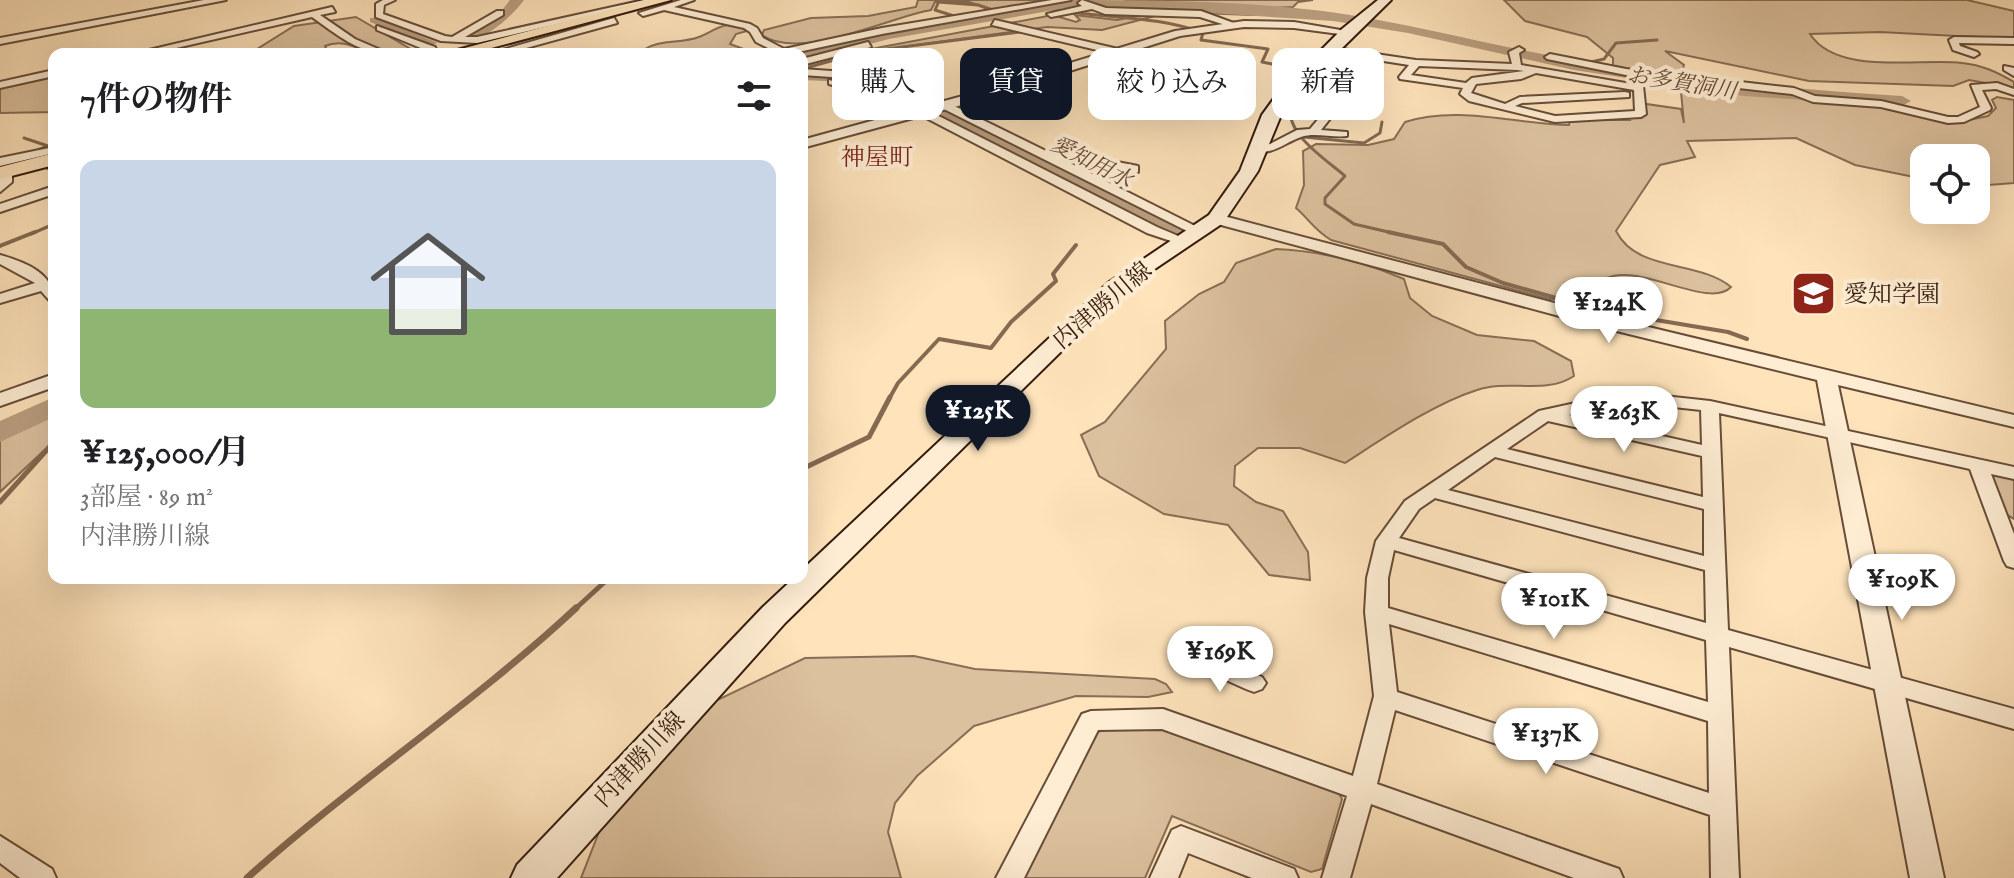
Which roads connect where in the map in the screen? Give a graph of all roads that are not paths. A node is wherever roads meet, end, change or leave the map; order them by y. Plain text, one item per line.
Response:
1 (221, 0) edge
2 (391, 0) edge
3 (630, 0) edge
4 (682, 0) edge
5 (690, 0) edge
6 (1067, 0) edge
7 (1075, 0) edge
8 (1385, 0) edge
9 (656, 3) edge
10 (1091, 7) junction
11 (332, 10) dead end
12 (500, 13) dead end
13 (512, 13) dead end
14 (313, 14) junction
15 (995, 23) junction
16 (1235, 25) junction
17 (380, 28) dead end
18 (0, 41) edge
19 (1338, 41) junction
20 (2014, 41) edge
21 (450, 47) edge
22 (163, 48) edge
23 (370, 48) edge
24 (430, 48) edge
25 (476, 48) edge
26 (514, 48) edge
27 (773, 48) edge
28 (808, 48) edge
29 (1101, 48) edge
30 (1131, 48) edge
31 (1519, 50) dead end
32 (1974, 54) dead end
33 (1550, 57) dead end
34 (1088, 61) edge
35 (808, 63) edge
36 (1416, 63) junction
37 (808, 65) edge
38 (1517, 67) junction
39 (1535, 70) junction
40 (48, 74) edge
41 (808, 81) edge
42 (832, 83) edge
43 (0, 85) edge
44 (1468, 86) junction
45 (2014, 92) edge
46 (1641, 97) junction
47 (945, 105) junction
48 (1506, 106) junction
49 (889, 120) edge
50 (939, 120) edge
51 (1323, 120) edge
52 (1314, 131) junction
53 (1343, 134) dead end
54 (808, 142) edge
55 (1258, 148) junction
56 (1043, 155) junction
57 (48, 156) edge
58 (1134, 169) dead end
59 (1, 171) edge
60 (48, 192) edge
61 (0, 208) edge
62 (1199, 231) junction
63 (0, 259) edge
64 (48, 287) edge
65 (48, 289) edge
66 (0, 299) edge
67 (1826, 376) junction
68 (47, 383) edge
69 (0, 393) edge
70 (0, 400) edge
71 (1710, 406) junction
72 (1545, 415) junction
73 (2014, 421) edge
74 (1838, 435) junction
75 (1493, 451) junction
76 (1712, 453) junction
77 (1978, 465) junction
78 (2014, 473) edge
79 (1433, 492) junction
80 (1715, 506) junction
81 (2007, 522) edge
82 (1386, 541) junction
83 (2014, 561) edge
84 (1714, 565) junction
85 (808, 582) edge
86 (806, 584) edge
87 (1376, 612) junction
88 (1717, 634) junction
89 (1205, 661) dead end
90 (1254, 683) dead end
91 (1889, 684) junction
92 (1386, 698) junction
93 (1719, 715) junction
94 (2014, 719) edge
95 (1361, 788) junction
96 (1722, 808) junction
97 (0, 848) edge
98 (42, 878) edge
99 (531, 878) edge
100 (1010, 878) edge
101 (1164, 878) edge
102 (1284, 878) edge
103 (1336, 878) edge
104 (1609, 878) edge
105 (1725, 878) edge
106 (1927, 878) edge

1 - 18 street
2 - 21 street
3 - 9 street
4 - 9 highway
5 - 9 street
6 - 28 street
7 - 10 street
8 - 19 main road, 内津勝川線
9 - 21 highway
9 - 25 highway
9 - 25 street
9 - 26 street
9 - 27 street
10 - 15 street
10 - 16 street
11 - 14 street
12 - 21 street
13 - 25 street
14 - 22 street
14 - 23 street
15 - 29 street
15 - 35 street
16 - 19 street
16 - 30 street
17 - 24 street
19 - 36 street
19 - 55 main road, 内津勝川線
20 - 32 street
21 - 25 street
31 - 38 street
33 - 45 street
34 - 47 street
36 - 38 street
36 - 44 street
37 - 47 street
38 - 39 street
39 - 44 street
39 - 46 street
40 - 43 street
41 - 42 street
44 - 48 street
46 - 48 street
46 - 48 street
47 - 56 street
49 - 54 street
50 - 62 street
51 - 52 street
52 - 53 street
52 - 55 street
55 - 62 main road, 内津勝川線
56 - 58 street
56 - 62 street
57 - 59 highway
60 - 61 street
62 - 67 street
62 - 85 main road, 内津勝川線
63 - 64 street
65 - 66 street
67 - 73 street
67 - 74 street
68 - 69 street
68 - 70 street
71 - 72 street
71 - 74 street
71 - 76 street
72 - 75 street
72 - 76 street
74 - 77 street
74 - 91 street
75 - 79 street
75 - 80 street
76 - 80 street
77 - 78 street
77 - 81 street
79 - 82 street
79 - 84 street
80 - 84 street
81 - 83 street
82 - 87 street
82 - 88 street
84 - 88 street
86 - 99 main road, 内津勝川線
87 - 92 street
87 - 93 street
88 - 91 street
88 - 93 street
89 - 90 street
91 - 94 street
91 - 106 street
92 - 95 street
92 - 96 street
93 - 96 street
95 - 100 street
95 - 103 street
95 - 104 street
96 - 105 street
97 - 98 street
101 - 102 street

